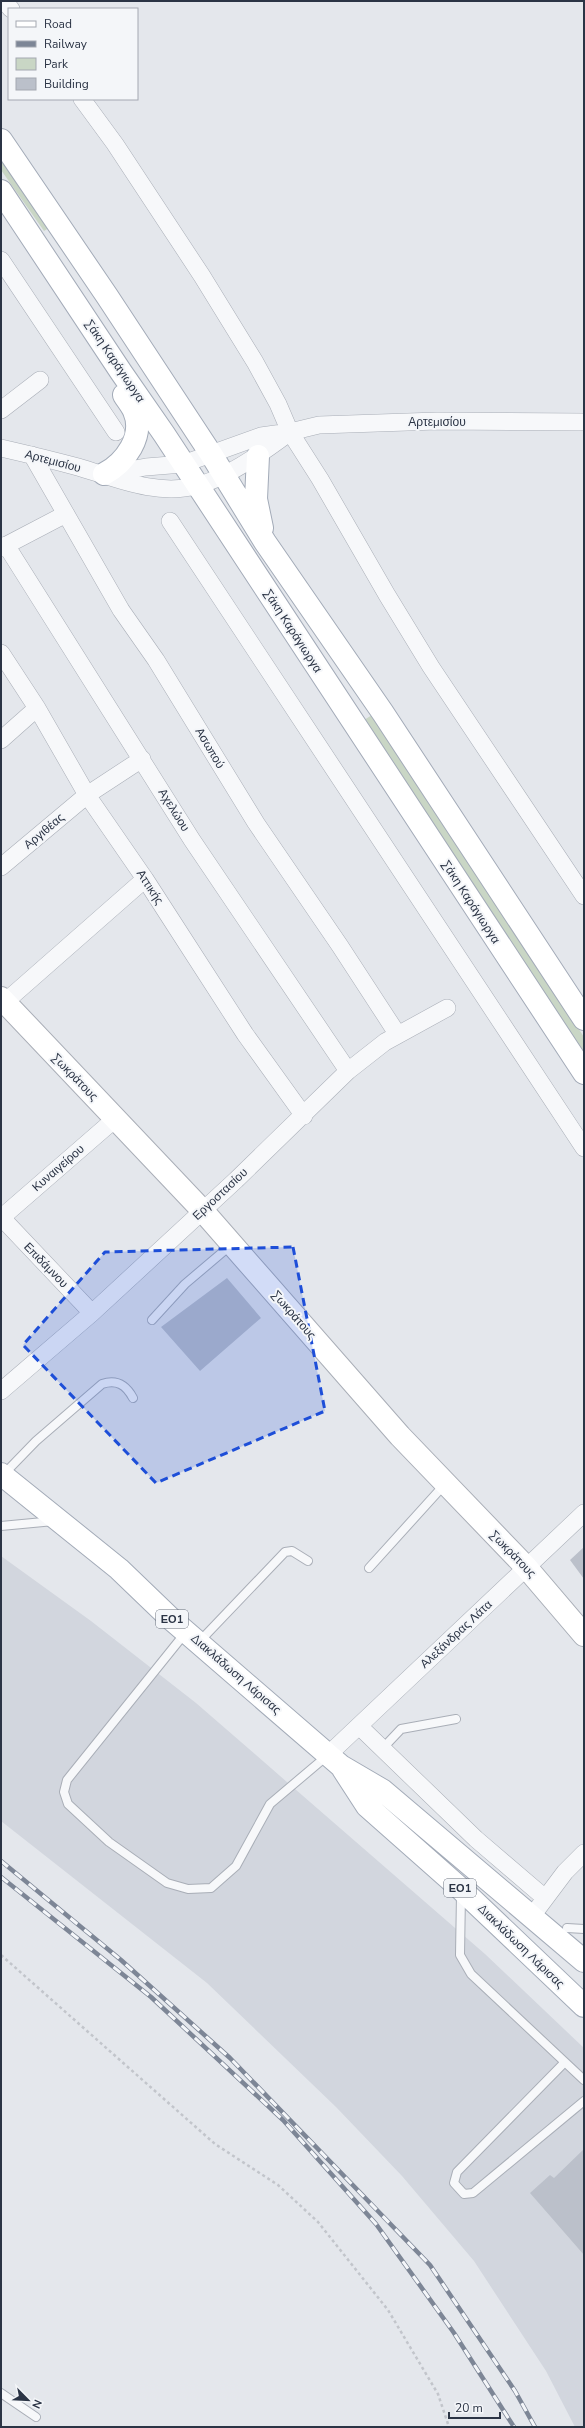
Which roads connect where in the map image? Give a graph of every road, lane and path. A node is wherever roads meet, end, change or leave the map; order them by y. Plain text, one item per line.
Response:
1 (83, 100) edge
2 (1, 140) edge
3 (1, 191) edge
4 (1, 260) edge
5 (121, 372) junction
6 (40, 380) dead end
7 (1, 410) edge
8 (584, 422) edge
9 (116, 432) dead end
10 (290, 432) junction
11 (1, 448) edge
12 (211, 454) junction
13 (32, 455) junction
14 (258, 456) junction
15 (183, 464) junction
16 (104, 474) junction
17 (223, 474) junction
18 (196, 486) junction
19 (66, 514) junction
20 (170, 521) dead end
21 (265, 542) junction
22 (3, 547) edge
23 (1, 653) edge
24 (37, 708) junction
25 (1, 740) edge
26 (142, 759) junction
27 (87, 795) junction
28 (1, 867) edge
29 (145, 879) junction
30 (584, 896) edge
31 (3, 1000) edge
32 (447, 1008) dead end
33 (584, 1019) edge
34 (398, 1035) junction
35 (348, 1071) junction
36 (584, 1073) edge
37 (304, 1116) junction
38 (115, 1119) junction
39 (584, 1148) edge
40 (202, 1210) junction
41 (1, 1218) edge
42 (232, 1244) junction
43 (92, 1313) junction
44 (152, 1320) dead end
45 (1, 1391) edge
46 (133, 1398) dead end
47 (2, 1475) edge
48 (445, 1484) junction
49 (584, 1513) edge
50 (59, 1520) junction
51 (1, 1526) edge
52 (308, 1561) dead end
53 (526, 1567) junction
54 (369, 1568) dead end
55 (584, 1635) edge
56 (193, 1637) junction
57 (456, 1719) dead end
58 (359, 1726) junction
59 (383, 1748) junction
60 (335, 1760) junction
61 (584, 1853) edge
62 (462, 1890) junction
63 (545, 1898) junction
64 (532, 1916) junction
65 (567, 1928) dead end
66 (584, 1929) edge
67 (1, 1955) edge
68 (584, 1961) edge
69 (584, 2006) edge
70 (564, 2063) junction
71 (584, 2080) edge
72 (584, 2101) edge
73 (1, 2393) edge
74 (36, 2417) dead end
75 (450, 2427) edge

1 - 10 street
2 - 12 main road
3 - 5 main road, Σάκη Καράγιωργα
4 - 9 street
5 - 15 main road, Σάκη Καράγιωργα
5 - 16 main road
6 - 7 street
8 - 10 street, Αρτεμισίου
10 - 12 street, Αρτεμισίου
10 - 14 street
10 - 30 street
11 - 13 street, Αρτεμισίου
12 - 15 street, Αρτεμισίου
12 - 17 main road
13 - 16 street, Αρτεμισίου
13 - 19 street, Ασωπού
14 - 17 street
14 - 21 main road
15 - 16 street, Αρτεμισίου
15 - 18 main road, Σάκη Καράγιωργα
16 - 18 street, Αρτεμισίου
17 - 18 street
17 - 21 main road
18 - 36 main road, Σάκη Καράγιωργα
19 - 22 street
19 - 34 street, Ασωπού
20 - 39 street
21 - 33 main road
22 - 26 street, Αχελώου
23 - 24 street, Αττικής
24 - 25 street
24 - 27 street, Αττικής
26 - 27 street, Αργιθέας
26 - 35 street, Αχελώου
27 - 28 street, Αργιθέας
27 - 29 street, Αττικής
29 - 31 street
29 - 37 street, Αττικής
31 - 38 main road, Σωκράτους
32 - 34 street, Εργοστασίου
34 - 35 street, Εργοστασίου
35 - 37 street, Εργοστασίου
37 - 40 street, Εργοστασίου
38 - 40 main road, Σωκράτους
38 - 41 street, Κυναιγείρου
40 - 42 main road, Σωκράτους
40 - 43 street, Εργοστασίου
41 - 43 street, Επιδάμνου
42 - 44 lane
42 - 48 main road, Σωκράτους
43 - 45 street, Εργοστασίου
46 - 47 lane
47 - 50 main road, Διακλάδωση Λάρισας / ΕΟ1
48 - 53 main road, Σωκράτους
48 - 54 lane
49 - 53 street, Αλεξάνδρας Λάτα
50 - 51 lane
50 - 56 main road, Διακλάδωση Λάρισας / ΕΟ1
52 - 56 lane
53 - 55 main road, Σωκράτους
53 - 58 street, Αλεξάνδρας Λάτα
56 - 60 main road, Διακλάδωση Λάρισας / ΕΟ1
56 - 60 lane
57 - 59 lane
58 - 59 street
58 - 60 street, Αλεξάνδρας Λάτα
59 - 63 street
60 - 62 main road, Διακλάδωση Λάρισας / ΕΟ1
60 - 64 main road, Διακλάδωση Λάρισας / ΕΟ1
61 - 63 street
62 - 69 main road, Διακλάδωση Λάρισας / ΕΟ1
62 - 70 lane
63 - 64 street
64 - 68 main road, Διακλάδωση Λάρισας / ΕΟ1
65 - 66 lane
67 - 75 path
70 - 71 lane
70 - 72 lane
73 - 74 lane

